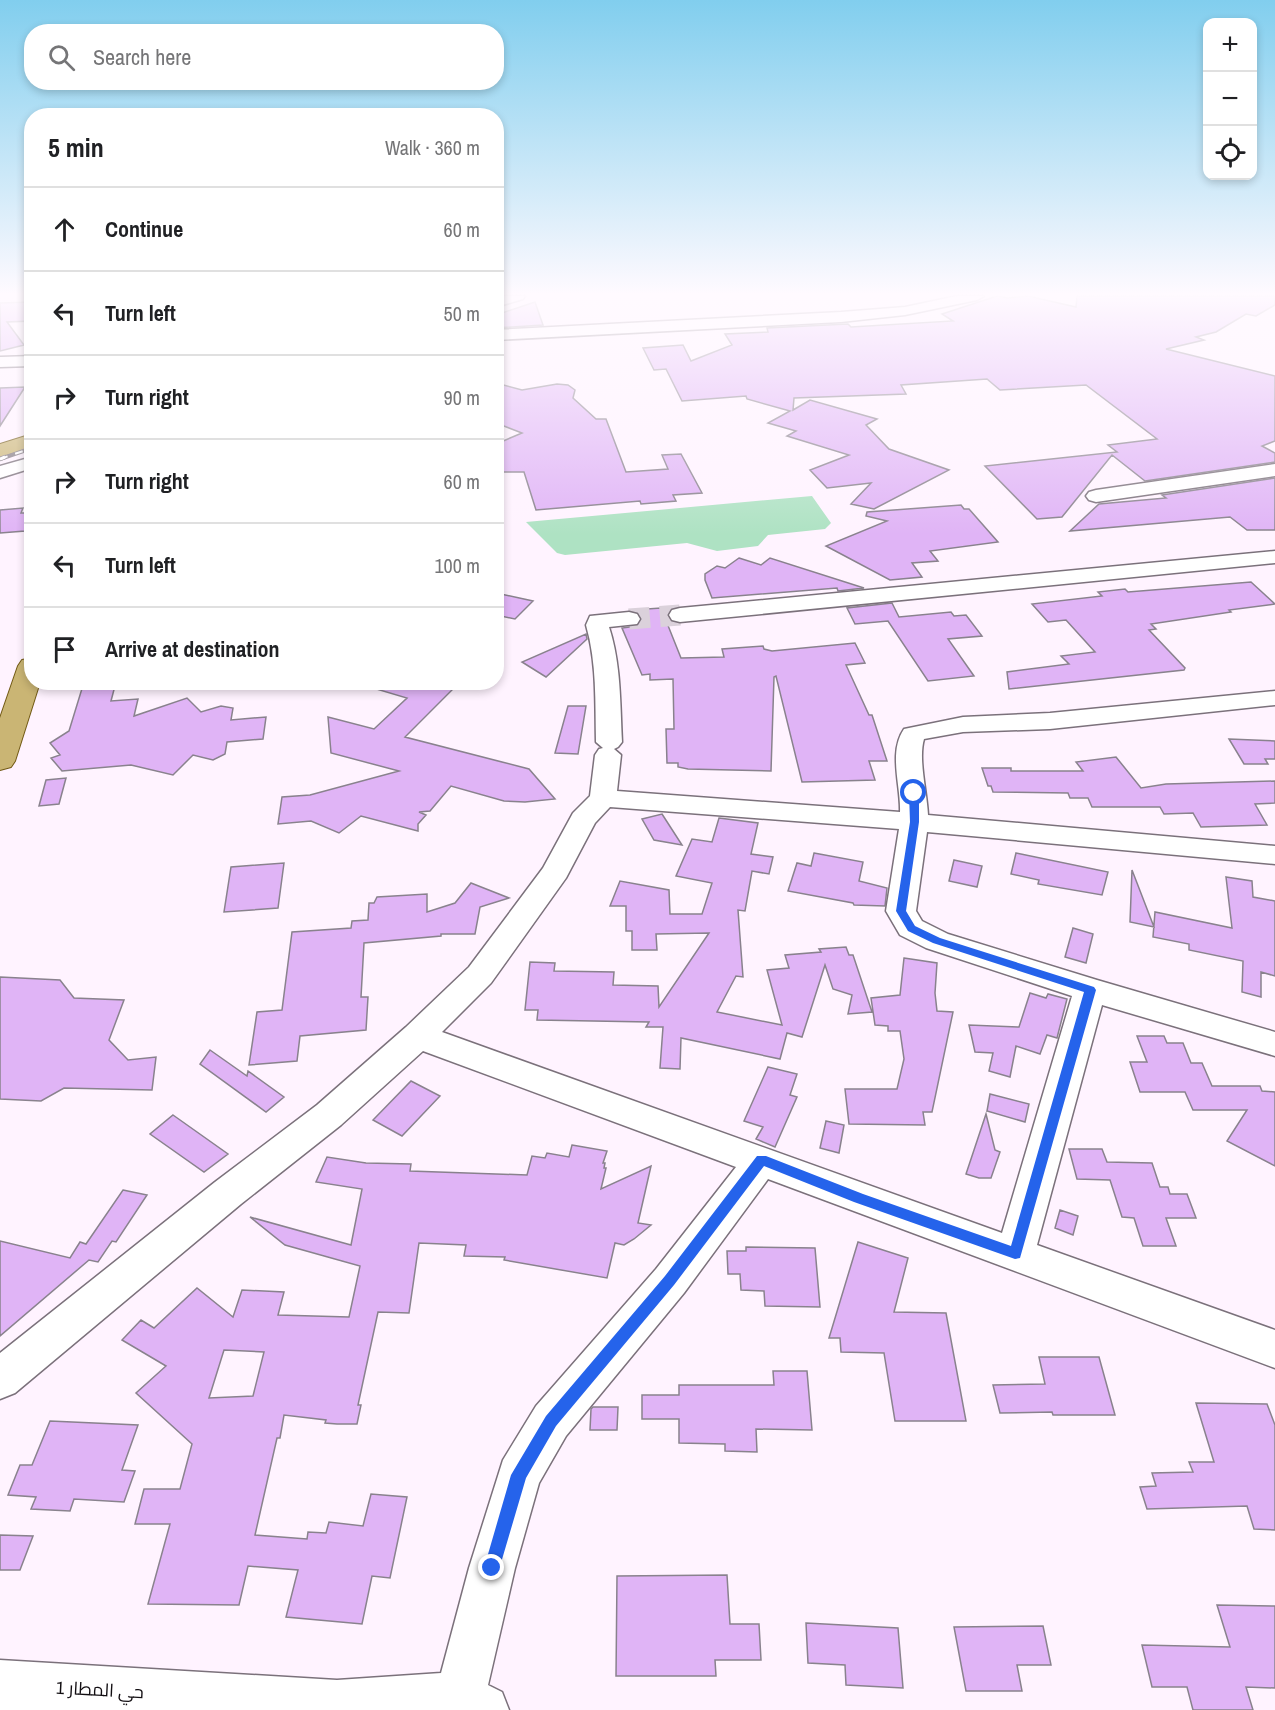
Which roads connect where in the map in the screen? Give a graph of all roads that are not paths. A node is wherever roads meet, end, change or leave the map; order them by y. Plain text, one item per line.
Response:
1 (24, 434) edge
2 (24, 436) edge
3 (0, 438) edge
4 (0, 450) edge
5 (24, 464) edge
6 (1275, 470) edge
7 (0, 472) edge
8 (1096, 496) dead end
9 (1275, 557) edge
10 (680, 615) tunnel mouth
11 (629, 619) tunnel mouth
12 (24, 685) edge
13 (1275, 698) edge
14 (6, 728) edge
15 (0, 761) edge
16 (603, 798) junction
17 (914, 822) junction
18 (1275, 855) edge
19 (1090, 990) junction
20 (418, 1036) junction
21 (1275, 1044) edge
22 (762, 1160) junction
23 (1015, 1254) junction
24 (1275, 1349) edge
25 (0, 1379) edge
26 (0, 1685) edge
27 (472, 1703) edge
28 (337, 1707) edge

1 - 3 main road
2 - 4 main road
5 - 7 street
6 - 8 street
9 - 10 street
11 - 16 street
12 - 14 main road
13 - 17 street
14 - 15 main road
16 - 17 street
16 - 20 street
17 - 18 street
17 - 19 street
19 - 21 street
19 - 23 street
20 - 22 street
20 - 25 street
22 - 23 street
22 - 27 street
23 - 24 street
26 - 28 street, حي المطار 1
27 - 28 street, حي المطار 1

